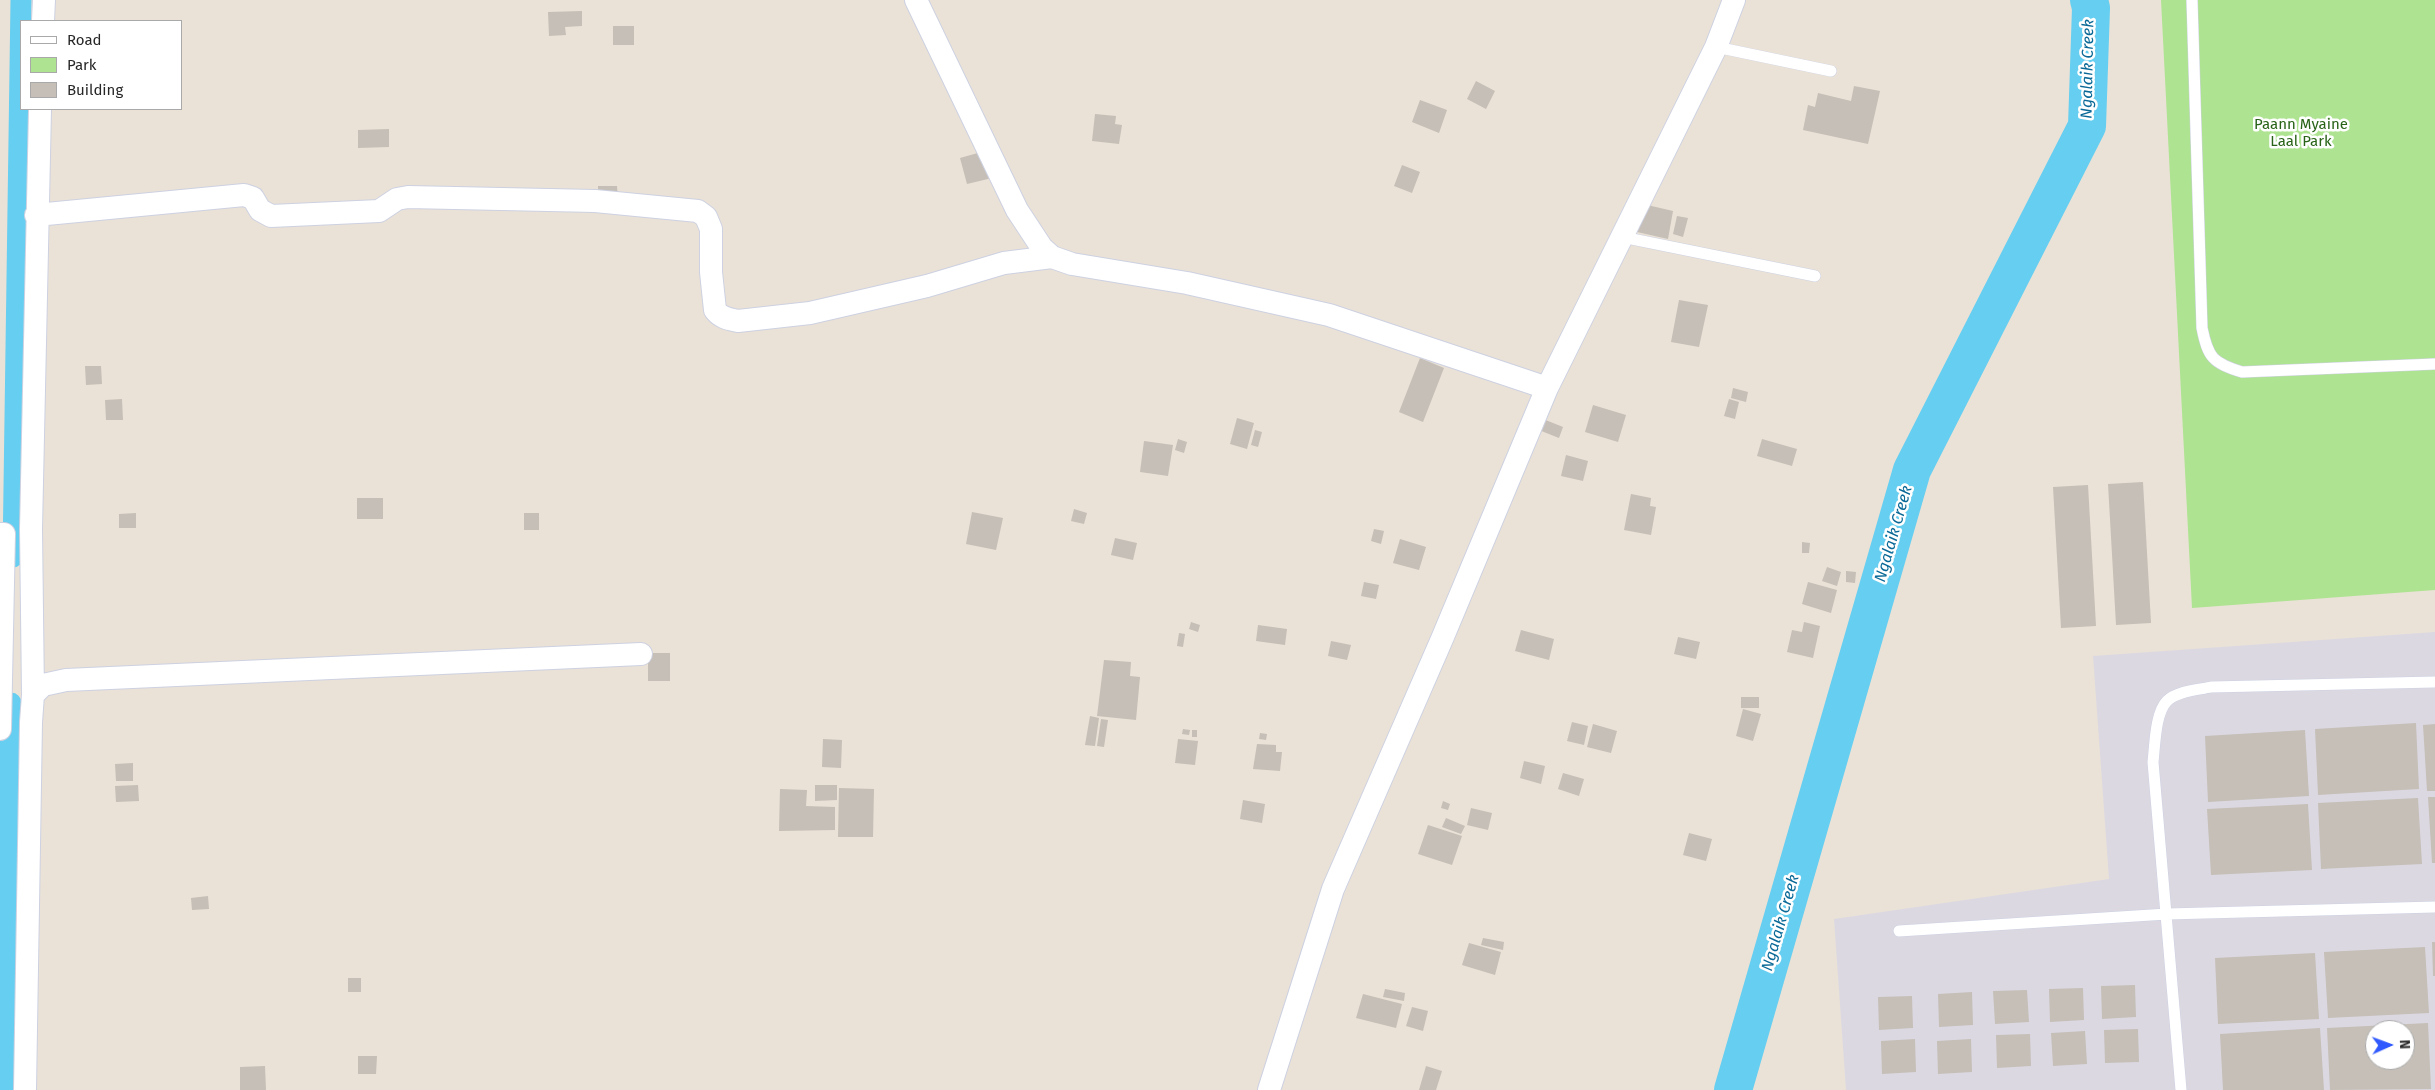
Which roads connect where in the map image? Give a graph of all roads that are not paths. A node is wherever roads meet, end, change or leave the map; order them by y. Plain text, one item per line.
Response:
1 (44, 0) edge
2 (916, 0) edge
3 (1734, 0) edge
4 (2192, 0) edge
5 (44, 20) edge
6 (1716, 47) junction
7 (1831, 71) dead end
8 (40, 110) edge
9 (36, 215) junction
10 (1622, 237) junction
11 (1052, 257) junction
12 (1815, 276) dead end
13 (2435, 364) edge
14 (1547, 388) junction
15 (0, 534) edge
16 (641, 654) dead end
17 (2435, 682) edge
18 (33, 695) junction
19 (0, 729) edge
20 (2435, 907) edge
21 (2167, 914) junction
22 (1899, 932) dead end
23 (25, 1090) edge
24 (1269, 1090) edge
25 (2181, 1090) edge

1 - 5 street
2 - 11 street
3 - 6 street
4 - 13 lane
6 - 7 lane
6 - 10 street
8 - 9 street
9 - 11 street
9 - 18 street
10 - 12 lane
10 - 14 street
11 - 14 street
14 - 24 street
15 - 19 street
16 - 18 street
17 - 21 lane
18 - 23 street
20 - 21 lane
21 - 22 lane
21 - 25 lane

